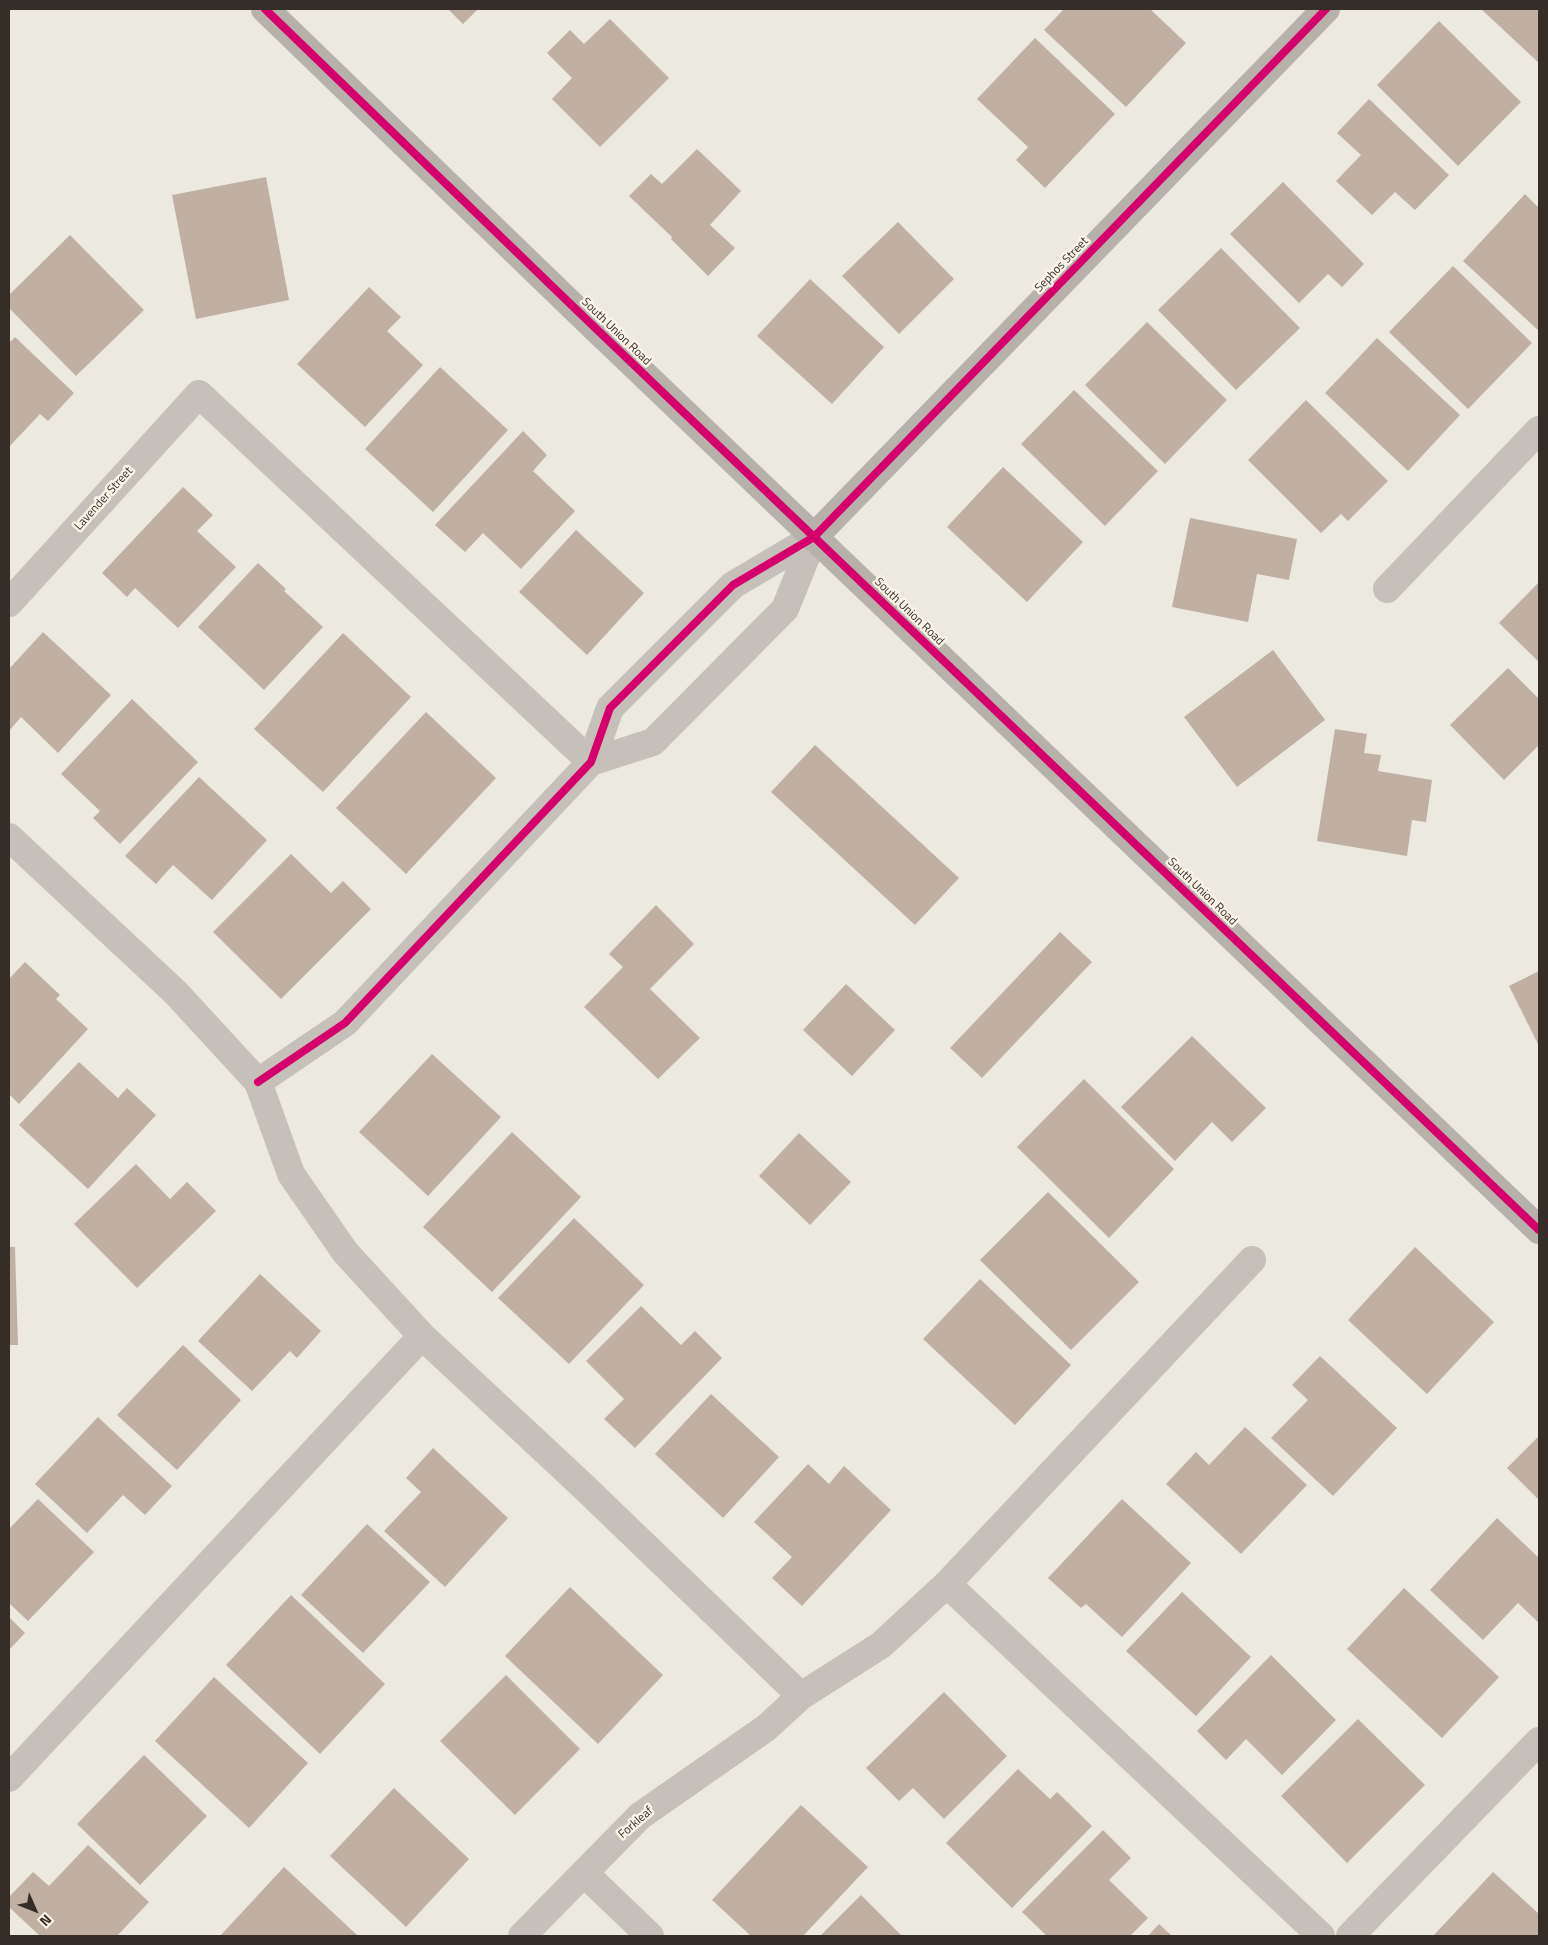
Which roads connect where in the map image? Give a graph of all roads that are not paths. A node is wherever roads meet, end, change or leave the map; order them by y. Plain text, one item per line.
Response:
1 (265, 9) edge
2 (1326, 9) edge
3 (1539, 430) edge
4 (814, 537) junction
5 (1387, 589) dead end
6 (9, 604) edge
7 (591, 762) junction
8 (9, 837) edge
9 (258, 1082) junction
10 (1539, 1230) edge
11 (1252, 1260) dead end
12 (422, 1336) junction
13 (947, 1584) junction
14 (801, 1696) junction
15 (1539, 1741) edge
16 (9, 1778) edge
17 (584, 1873) junction
18 (522, 1936) edge
19 (650, 1936) edge
20 (1321, 1936) edge
21 (1350, 1936) edge

1 - 4 street, South Union Road
2 - 4 street, Sephos Street
3 - 5 street
4 - 7 street
4 - 7 street
4 - 10 street, South Union Road
6 - 7 street, Lavender Street
7 - 9 street
8 - 9 street
9 - 12 street
11 - 13 street, Forkleaf
12 - 14 street
12 - 16 street
13 - 14 street, Forkleaf
13 - 20 street
14 - 17 street, Forkleaf
15 - 21 street
17 - 18 street, Forkleaf
17 - 19 street

